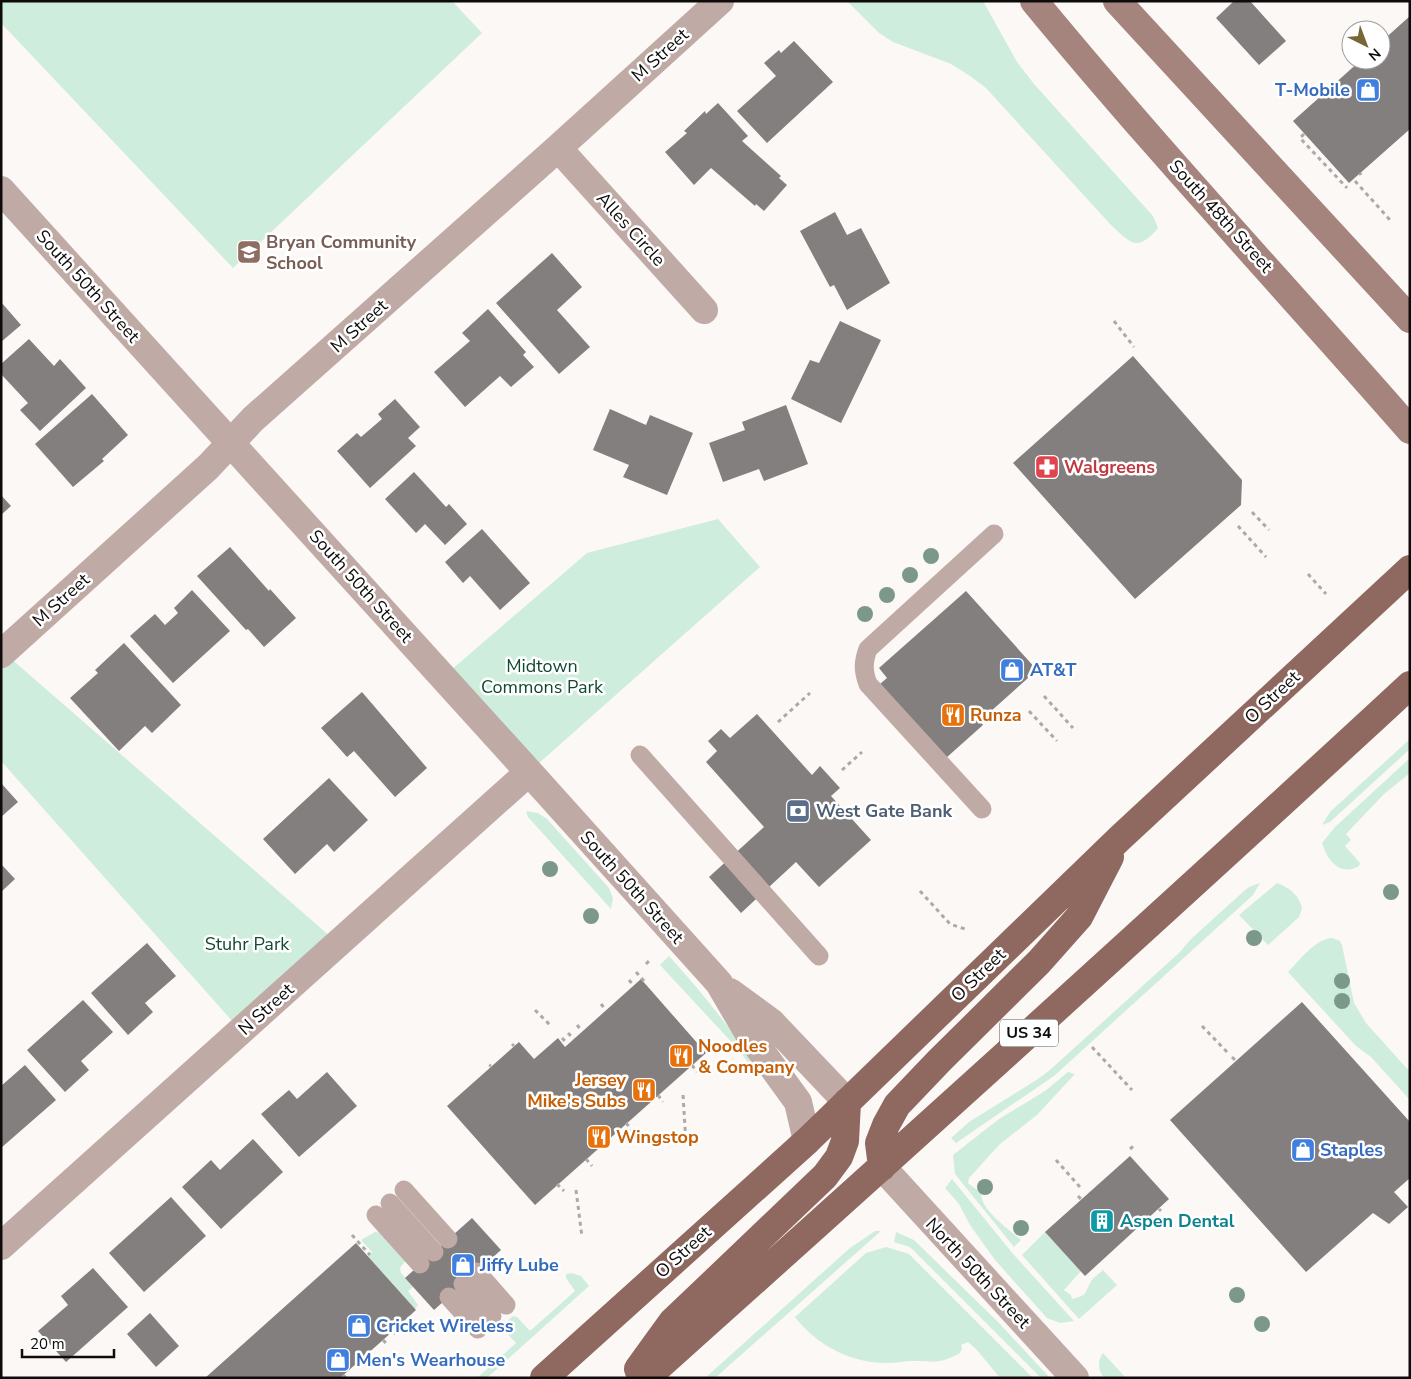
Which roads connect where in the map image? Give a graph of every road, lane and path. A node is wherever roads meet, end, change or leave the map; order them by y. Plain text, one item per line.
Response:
1 (720, 1) edge
2 (1034, 1) edge
3 (1117, 1) edge
4 (1304, 134) dead end
5 (558, 148) junction
6 (1355, 181) dead end
7 (1347, 188) dead end
8 (1, 190) edge
9 (1390, 220) dead end
10 (704, 310) dead end
11 (1410, 319) edge
12 (1114, 321) dead end
13 (1134, 347) dead end
14 (1410, 430) edge
15 (231, 444) junction
16 (1252, 512) dead end
17 (1238, 526) dead end
18 (1268, 530) dead end
19 (994, 534) dead end
20 (1266, 557) dead end
21 (1410, 569) edge
22 (1308, 574) dead end
23 (1326, 594) dead end
24 (1, 654) edge
25 (1410, 685) edge
26 (810, 694) dead end
27 (1044, 696) dead end
28 (1029, 711) dead end
29 (778, 722) dead end
30 (1073, 728) dead end
31 (1058, 742) dead end
32 (862, 752) dead end
33 (640, 755) dead end
34 (842, 770) dead end
35 (529, 772) junction
36 (982, 809) dead end
37 (1120, 838) junction
38 (920, 891) dead end
39 (965, 929) dead end
40 (819, 956) dead end
41 (636, 972) dead end
42 (629, 980) dead end
43 (645, 982) dead end
44 (718, 984) junction
45 (634, 986) dead end
46 (601, 1004) dead end
47 (535, 1010) dead end
48 (606, 1010) dead end
49 (577, 1025) dead end
50 (1202, 1026) dead end
51 (552, 1027) dead end
52 (582, 1031) dead end
53 (568, 1033) dead end
54 (562, 1038) dead end
55 (574, 1039) dead end
56 (562, 1044) dead end
57 (1092, 1047) dead end
58 (1228, 1053) dead end
59 (1232, 1057) dead end
60 (1236, 1061) dead end
61 (692, 1065) dead end
62 (697, 1072) dead end
63 (1132, 1090) dead end
64 (658, 1095) dead end
65 (683, 1095) dead end
66 (663, 1102) dead end
67 (846, 1102) junction
68 (626, 1124) dead end
69 (632, 1130) dead end
70 (807, 1141) junction
71 (686, 1143) dead end
72 (1136, 1144) dead end
73 (1130, 1150) dead end
74 (586, 1159) dead end
75 (1056, 1160) dead end
76 (592, 1166) dead end
77 (882, 1167) junction
78 (557, 1184) dead end
79 (1080, 1187) dead end
80 (576, 1190) dead end
81 (564, 1191) dead end
82 (1078, 1196) dead end
83 (1082, 1200) dead end
84 (352, 1236) dead end
85 (582, 1237) dead end
86 (1, 1246) edge
87 (434, 1252) joint
88 (370, 1254) dead end
89 (492, 1317) joint
90 (393, 1331) dead end
91 (398, 1336) dead end
92 (383, 1340) dead end
93 (388, 1345) dead end
94 (544, 1378) edge
95 (631, 1378) edge
96 (646, 1378) edge
97 (1074, 1378) edge

1 - 5 street, M Street
2 - 14 main road, South 48th Street
3 - 11 main road
4 - 7 path
5 - 10 street, Alles Circle
5 - 15 street, M Street
6 - 9 path
8 - 15 street, South 50th Street
12 - 13 path
15 - 24 street, M Street
15 - 35 street, South 50th Street
16 - 18 path
17 - 20 path
19 - 36 lane
21 - 37 main road, O Street
22 - 23 path
25 - 77 main road, US 34
26 - 29 path
27 - 30 path
28 - 31 path
32 - 34 path
33 - 40 lane
35 - 44 street, South 50th Street
35 - 86 street, N Street
37 - 67 main road, O Street
37 - 77 main road
38 - 39 path
41 - 43 path
42 - 45 path
44 - 67 street, South 50th Street
44 - 70 street, South 50th Street
46 - 48 path
47 - 51 path
49 - 52 path
50 - 58 path
53 - 55 path
54 - 56 path
57 - 63 path
59 - 60 path
61 - 62 path
64 - 66 path
65 - 71 path
67 - 70 main road, O Street
67 - 95 main road
68 - 69 path
70 - 94 main road, O Street
72 - 73 path
74 - 76 path
75 - 79 path
77 - 96 main road, US 34
77 - 97 street, North 50th Street
78 - 81 path
80 - 85 path
82 - 83 path
84 - 88 path
87 - 87 lane
89 - 89 lane
90 - 91 path
92 - 93 path

